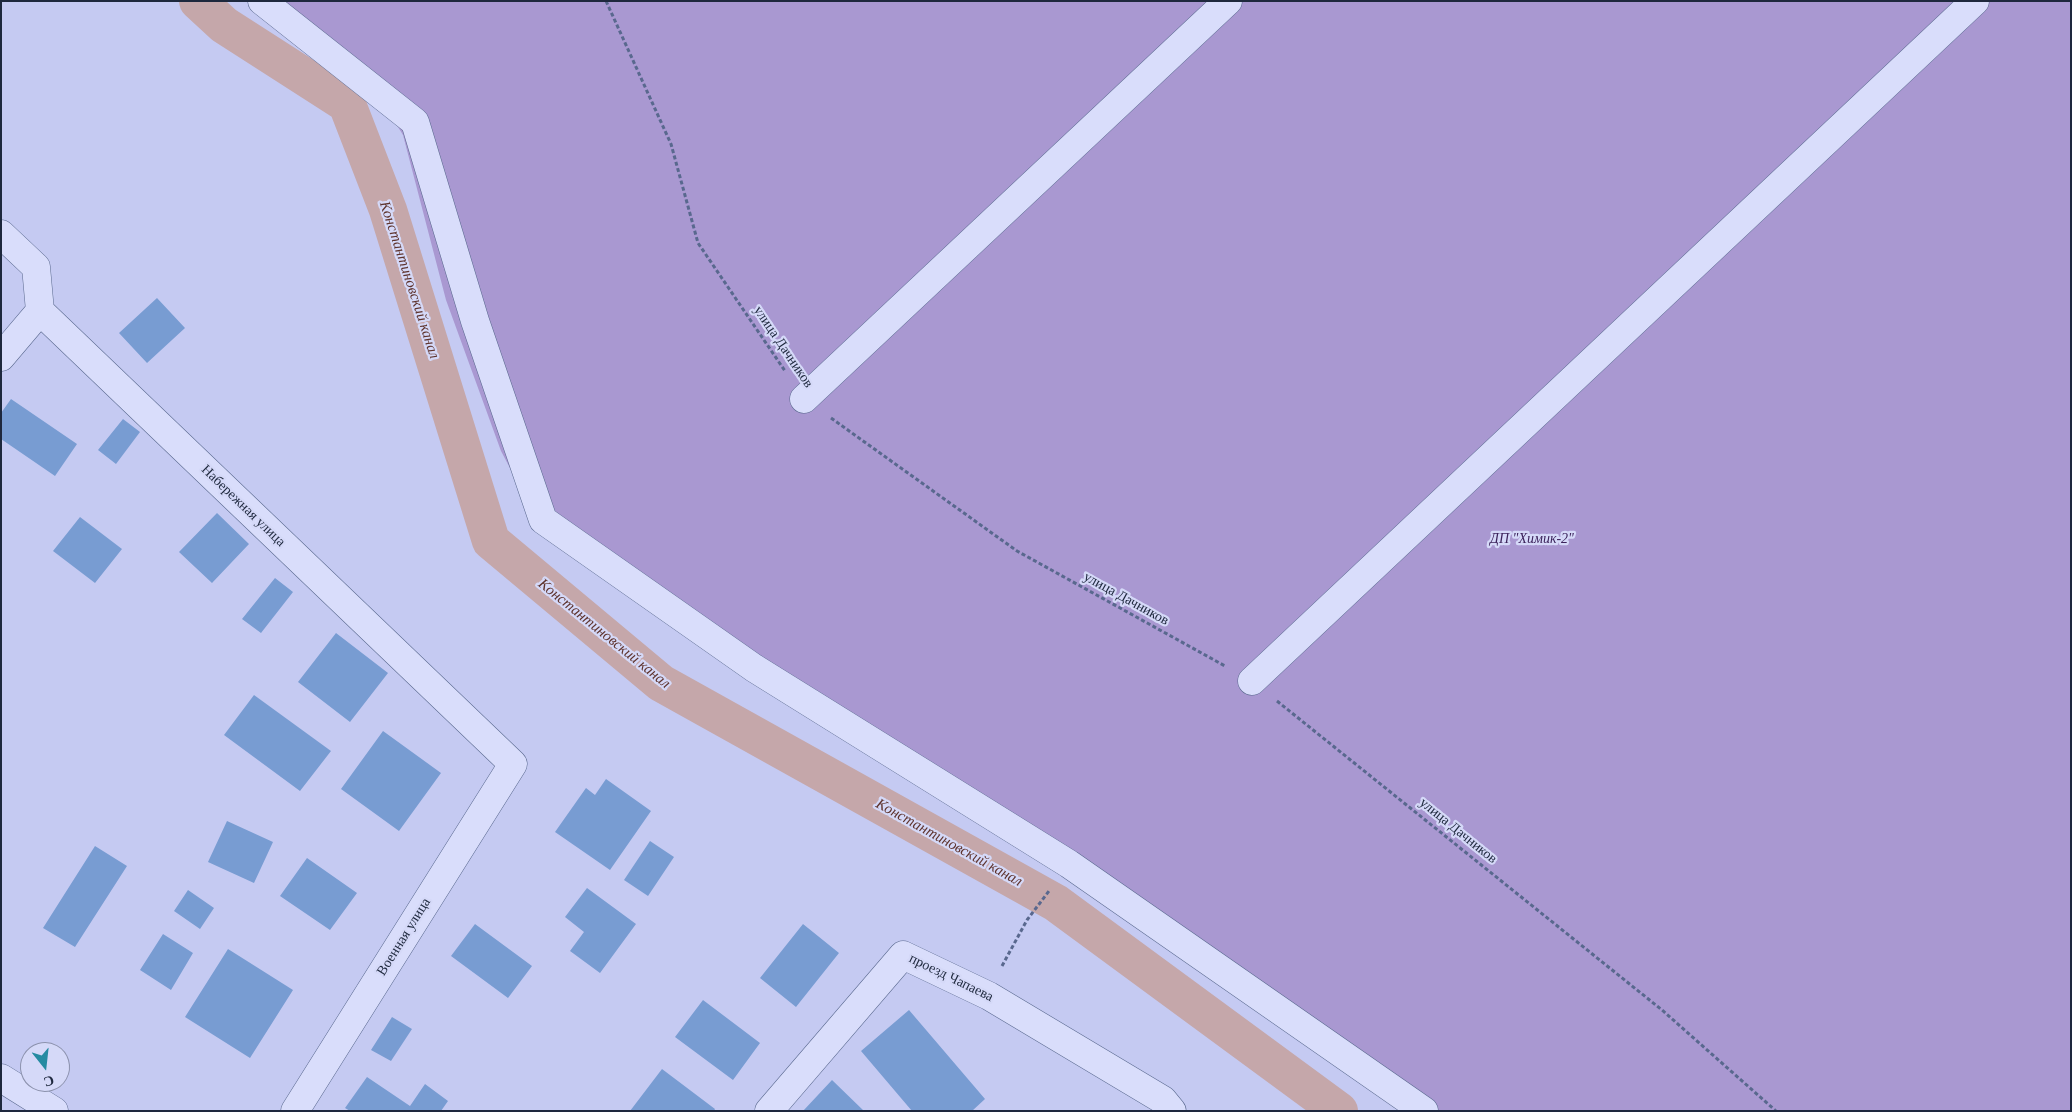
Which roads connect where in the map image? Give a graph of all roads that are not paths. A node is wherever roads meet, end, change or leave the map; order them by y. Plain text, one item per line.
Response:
1 (262, 1) edge
2 (1228, 1) edge
3 (1975, 1) edge
4 (1, 234) edge
5 (40, 311) junction
6 (1, 357) edge
7 (804, 399) road end
8 (1252, 681) road end
9 (513, 764) joint
10 (1, 1078) edge
11 (54, 1111) edge
12 (295, 1111) edge
13 (769, 1111) edge
14 (1172, 1111) edge
15 (1424, 1111) edge

1 - 15 street
2 - 7 street
3 - 8 street
4 - 5 street
5 - 6 street
5 - 9 street, Набережная улица
9 - 12 street, Военная улица
10 - 11 street
13 - 14 street, проезд Чапаева

